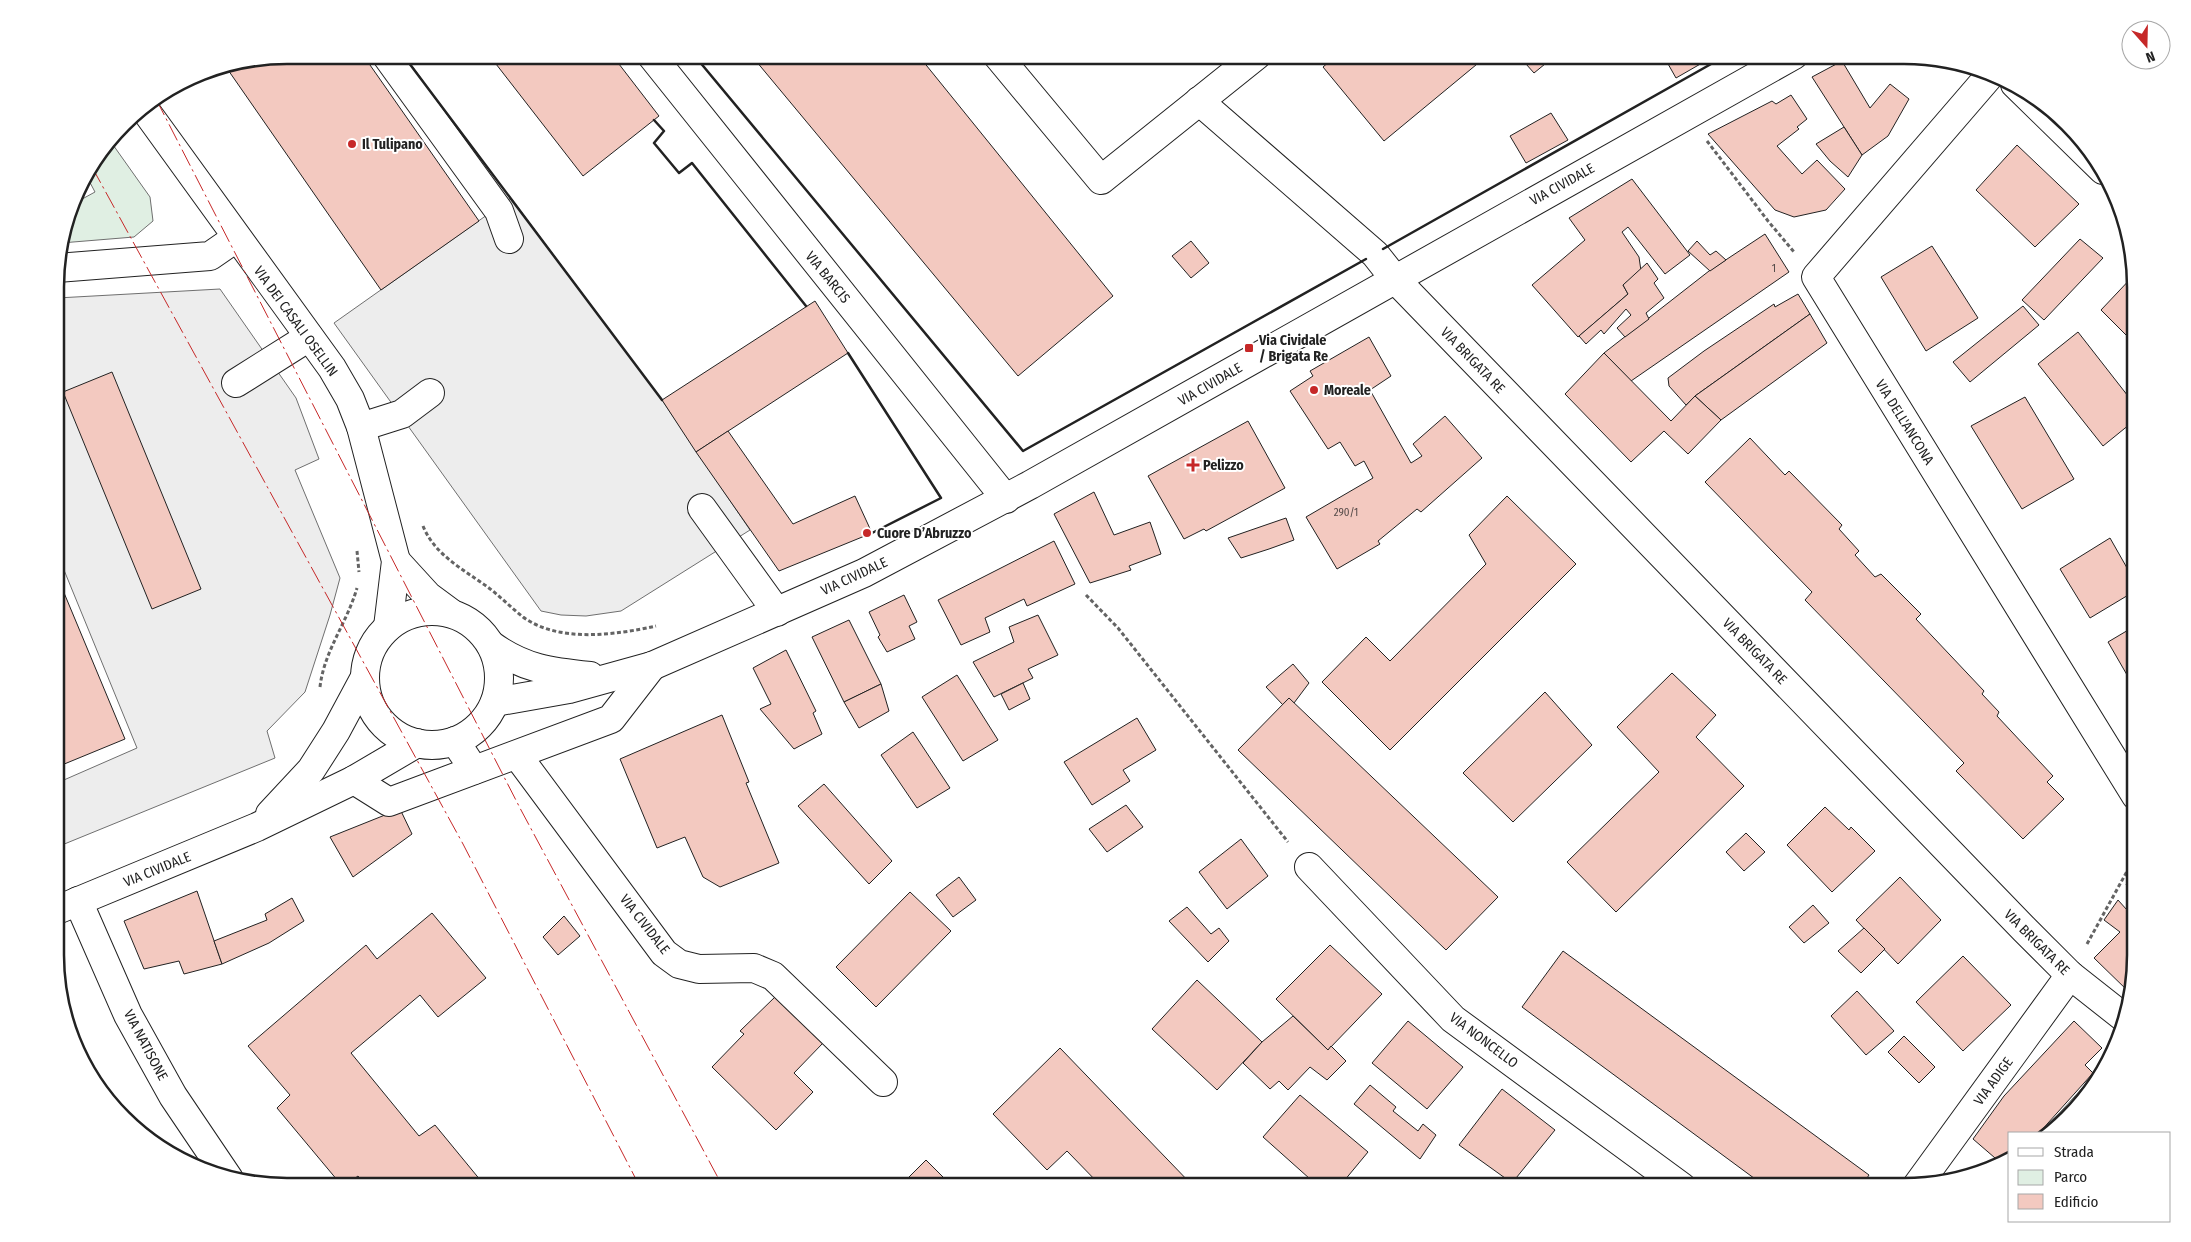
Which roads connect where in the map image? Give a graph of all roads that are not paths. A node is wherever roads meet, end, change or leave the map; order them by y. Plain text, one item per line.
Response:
1 (393, 64) edge
2 (658, 64) edge
3 (1004, 64) edge
4 (1246, 64) edge
5 (1778, 64) edge
6 (1985, 79) edge
7 (1199, 101) junction
8 (147, 113) edge
9 (2050, 118) edge
10 (2070, 137) edge
11 (236, 238) junction
12 (509, 238) dead end
13 (65, 267) edge
14 (1394, 278) junction
15 (309, 337) junction
16 (236, 384) dead end
17 (430, 393) dead end
18 (361, 427) junction
19 (1006, 499) junction
20 (702, 508) dead end
21 (396, 561) junction
22 (777, 612) junction
23 (451, 613) junction
24 (388, 627) junction
25 (491, 645) junction
26 (652, 666) junction
27 (365, 677) junction
28 (609, 678) junction
29 (495, 702) junction
30 (455, 741) junction
31 (417, 743) junction
32 (517, 755) junction
33 (474, 770) junction
34 (354, 780) junction
35 (2127, 781) edge
36 (257, 827) junction
37 (1308, 867) road end
38 (68, 906) edge
39 (2070, 975) junction
40 (2120, 1014) edge
41 (883, 1082) dead end
42 (221, 1168) edge
43 (1670, 1178) edge
44 (1922, 1178) edge

1 - 12 street
2 - 19 street, VIA BARCIS
3 - 7 street
4 - 7 street
5 - 14 street, VIA CIVIDALE
6 - 35 street, VIA DELL'ANCONA
7 - 14 street, VIA BRIGATA RE
8 - 11 street, VIA DEI CASALI OSELLIN
9 - 10 street
11 - 13 street
11 - 15 street, VIA DEI CASALI OSELLIN
14 - 19 street, VIA CIVIDALE
14 - 39 street, VIA BRIGATA RE
15 - 16 street
15 - 18 street, VIA DEI CASALI OSELLIN
17 - 18 street
18 - 21 street, VIA DEI CASALI OSELLIN
19 - 22 street, VIA CIVIDALE
20 - 22 street
21 - 23 street, VIA DEI CASALI OSELLIN
21 - 24 street, VIA DEI CASALI OSELLIN
22 - 26 street, VIA CIVIDALE
23 - 24 street, VIA CIVIDALE
23 - 25 street, VIA CIVIDALE
24 - 27 street, VIA CIVIDALE
25 - 28 street, VIA CIVIDALE
25 - 29 street, VIA CIVIDALE
26 - 28 street, VIA CIVIDALE
26 - 32 street
27 - 31 street, VIA CIVIDALE
27 - 36 street, VIA CIVIDALE
28 - 29 street, VIA CIVIDALE
29 - 30 street, VIA CIVIDALE
30 - 31 street, VIA CIVIDALE
30 - 33 street
31 - 34 street, VIA CIVIDALE
32 - 33 street
32 - 41 street, VIA CIVIDALE
33 - 34 street
34 - 36 street, VIA CIVIDALE
36 - 38 street, VIA CIVIDALE
37 - 43 street, VIA NONCELLO
38 - 42 street, VIA NATISONE
39 - 40 street, VIA BRIGATA RE
39 - 44 street, VIA ADIGE

